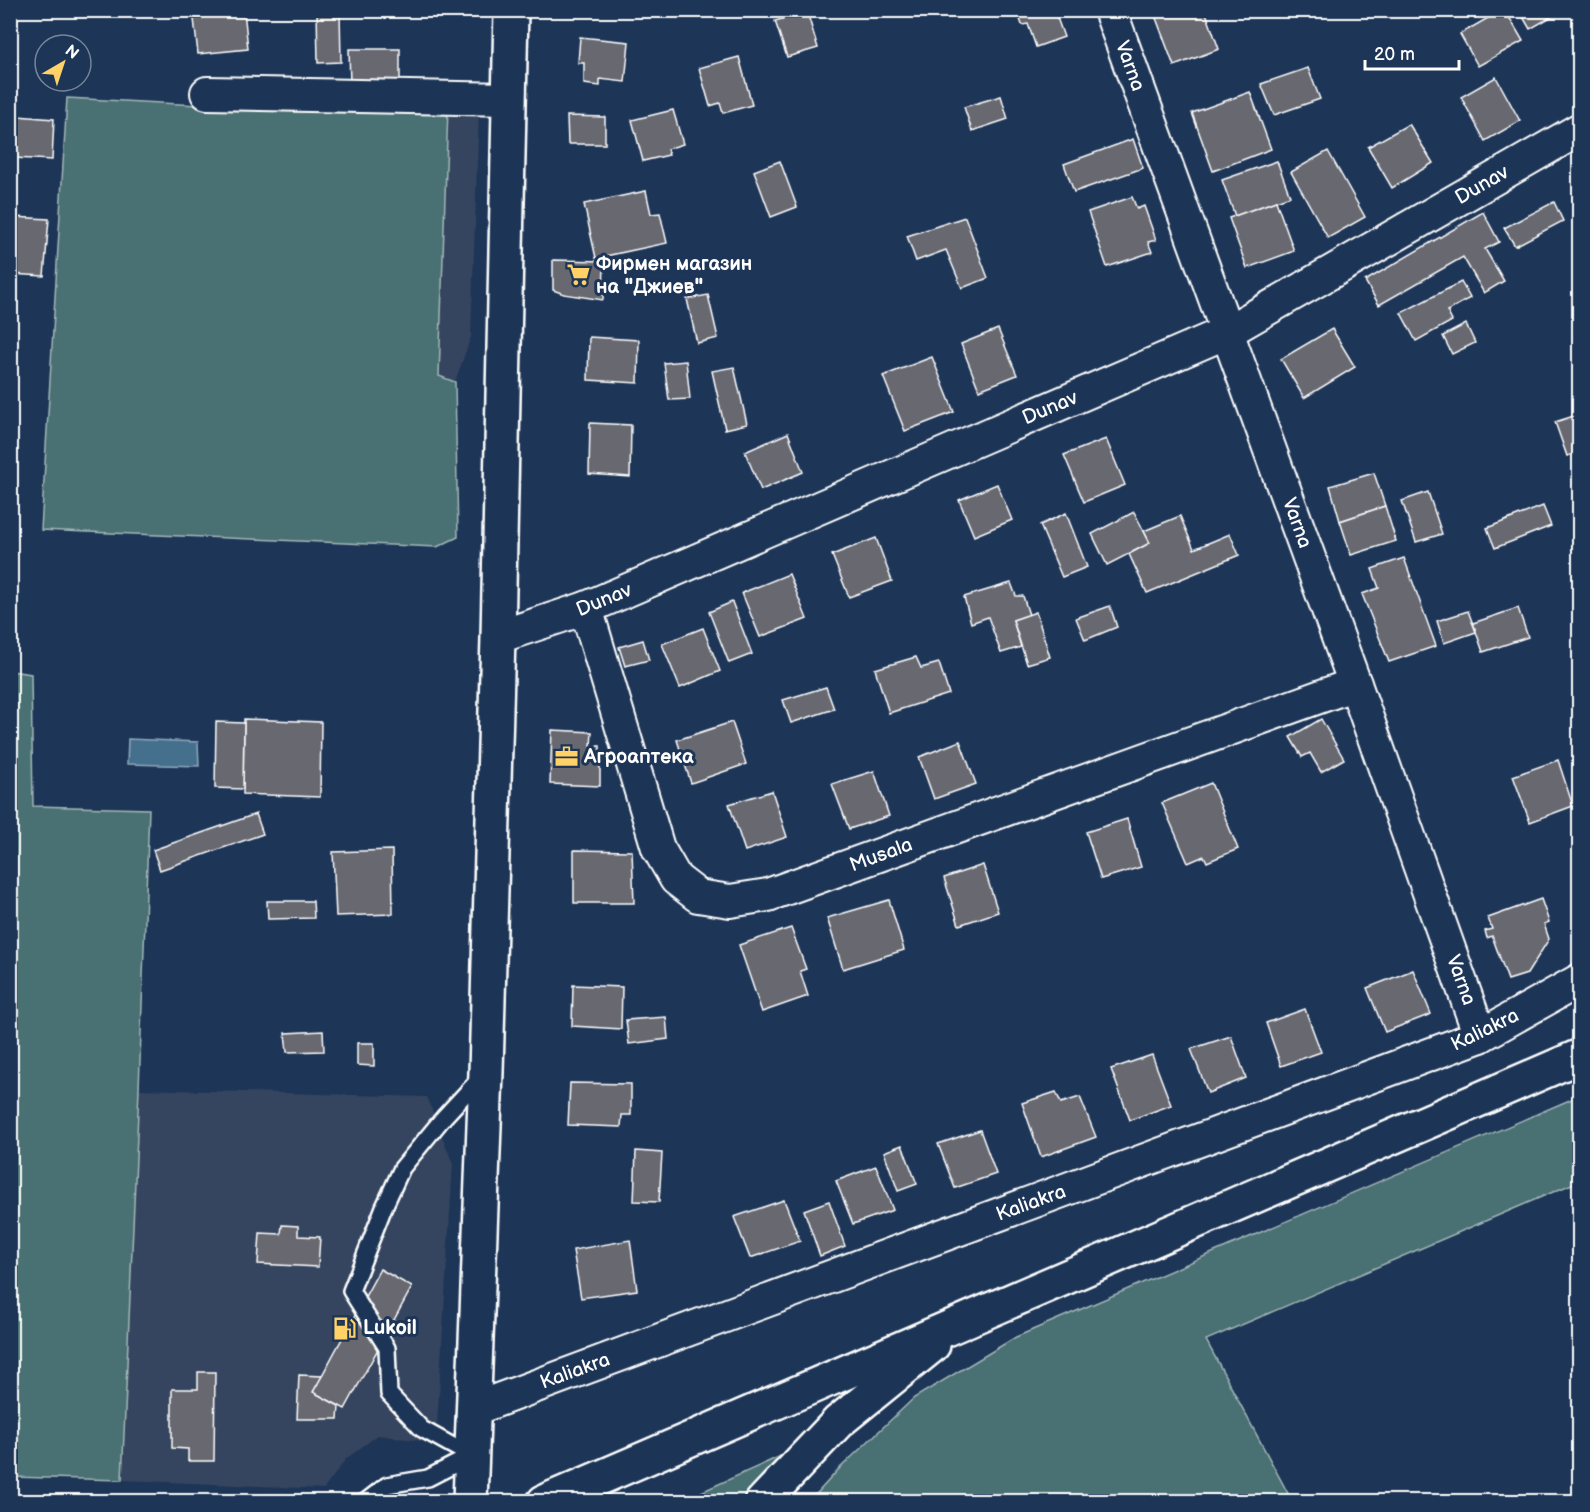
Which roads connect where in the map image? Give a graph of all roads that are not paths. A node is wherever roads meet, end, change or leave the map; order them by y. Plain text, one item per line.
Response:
1 (511, 10) edge
2 (1110, 10) edge
3 (207, 93) dead end
4 (509, 99) junction
5 (1580, 129) edge
6 (1227, 332) junction
7 (586, 608) junction
8 (498, 638) junction
9 (1355, 684) junction
10 (1580, 980) edge
11 (1480, 1036) junction
12 (1580, 1056) edge
13 (486, 1072) junction
14 (965, 1320) junction
15 (474, 1409) junction
16 (471, 1456) junction
17 (365, 1502) edge
18 (470, 1502) edge
19 (544, 1502) edge
20 (762, 1502) edge

1 - 4 main road
2 - 6 street, Varna
3 - 4 street
4 - 8 main road
5 - 6 street, Dunav
6 - 7 street, Dunav
6 - 9 street, Varna
7 - 8 street, Dunav
7 - 9 street, Musala
8 - 13 main road
9 - 11 street, Varna
10 - 11 street, Kaliakra
11 - 15 street, Kaliakra
12 - 14 main road
13 - 15 main road
13 - 16 lane
14 - 19 main road
14 - 20 main road
15 - 16 main road
16 - 17 lane
16 - 18 main road

